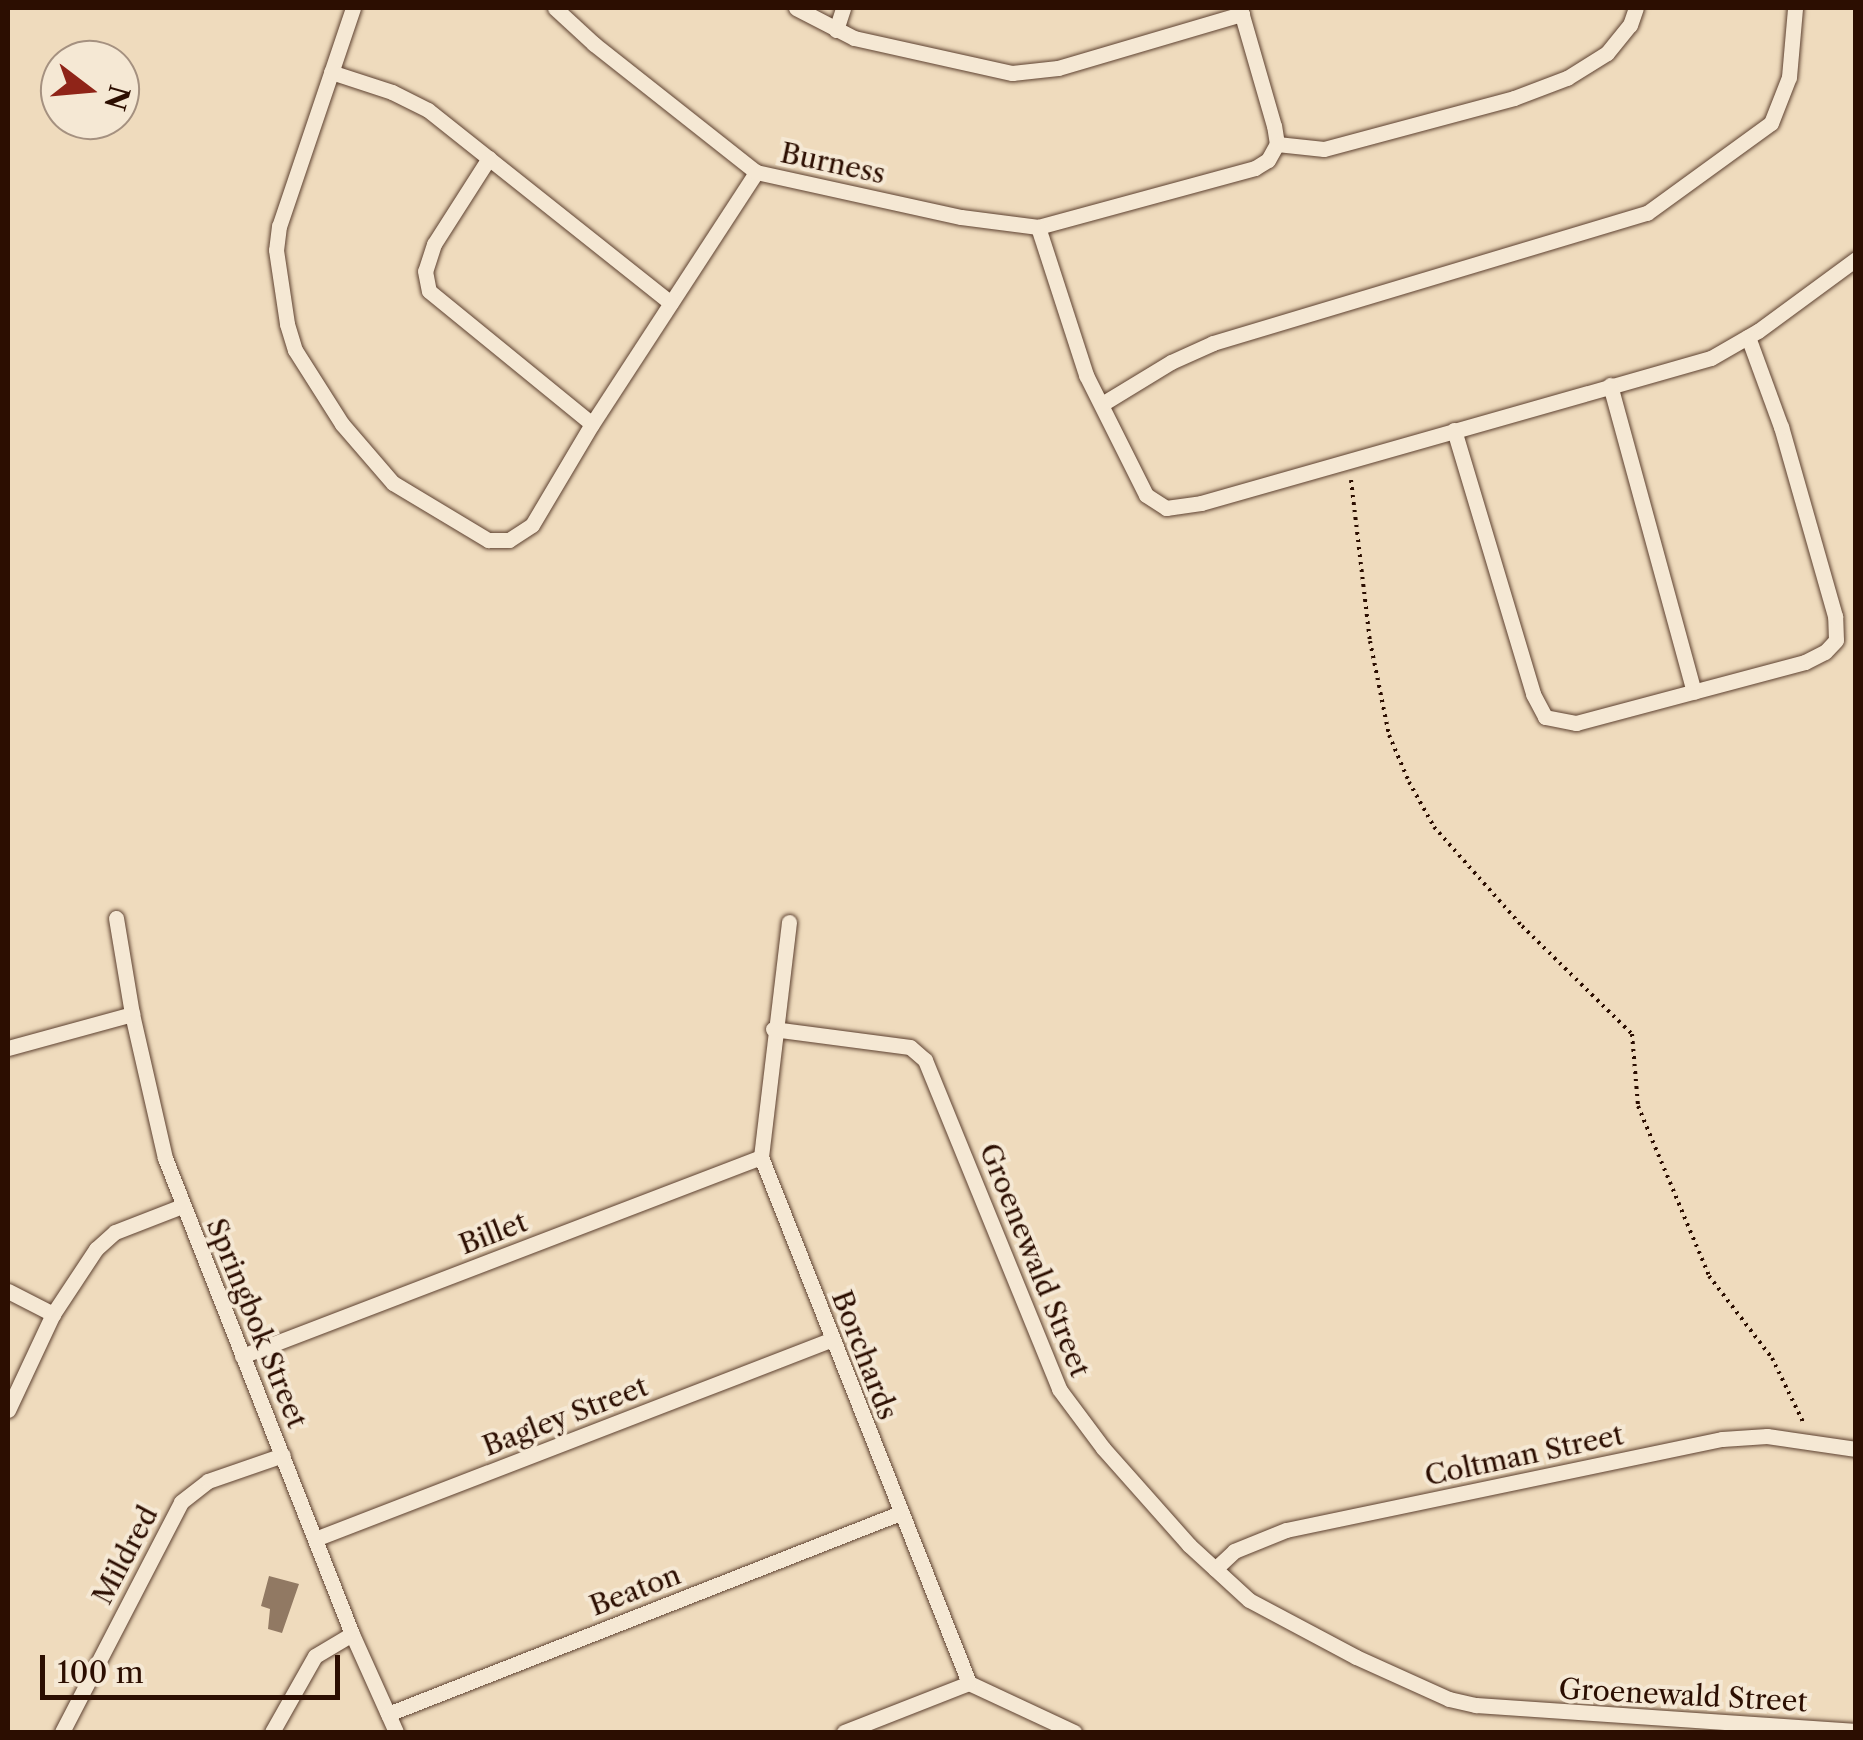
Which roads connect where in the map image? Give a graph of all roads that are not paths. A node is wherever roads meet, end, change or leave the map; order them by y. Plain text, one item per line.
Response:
1 (353, 8) edge
2 (555, 8) edge
3 (796, 8) edge
4 (843, 8) edge
5 (1636, 8) edge
6 (1796, 8) edge
7 (1241, 11) edge
8 (836, 30) junction
9 (331, 72) junction
10 (1275, 149) junction
11 (488, 158) junction
12 (756, 172) junction
13 (1038, 228) junction
14 (1856, 259) edge
15 (671, 303) junction
16 (1748, 337) junction
17 (1610, 385) junction
18 (1102, 404) junction
19 (592, 424) junction
20 (1454, 430) junction
21 (1694, 692) junction
22 (116, 918) dead end
23 (789, 922) dead end
24 (132, 1014) junction
25 (773, 1029) junction
26 (8, 1048) edge
27 (761, 1157) junction
28 (182, 1206) junction
29 (8, 1291) edge
30 (54, 1314) junction
31 (833, 1339) junction
32 (242, 1356) junction
33 (8, 1410) edge
34 (1856, 1449) edge
35 (283, 1455) junction
36 (900, 1513) junction
37 (315, 1539) junction
38 (1215, 1570) junction
39 (352, 1634) junction
40 (969, 1683) junction
41 (388, 1714) junction
42 (1856, 1730) edge
43 (62, 1732) edge
44 (272, 1732) edge
45 (396, 1732) edge
46 (844, 1732) edge
47 (1074, 1732) edge

1 - 9 street
2 - 12 street, Burness
3 - 8 street
4 - 8 street
5 - 10 street
6 - 18 street
7 - 8 street
7 - 10 street
9 - 11 street
9 - 19 street
10 - 13 street, Burness
11 - 15 street
11 - 19 street
12 - 13 street, Burness
12 - 15 street
13 - 18 street
14 - 16 street
15 - 19 street
16 - 17 street
16 - 21 street
17 - 20 street
17 - 21 street
18 - 20 street
20 - 21 street
22 - 24 street, Springbok Street
23 - 25 street, Borchards
24 - 26 street
24 - 28 street, Springbok Street
25 - 27 street, Borchards
25 - 38 street, Groenewald Street
27 - 31 street, Borchards
27 - 32 street, Billet
28 - 30 street
28 - 32 street, Springbok Street
29 - 30 street
30 - 33 street
31 - 36 street, Borchards
31 - 37 street, Bagley Street
32 - 35 street, Springbok Street
34 - 38 street, Coltman Street
35 - 37 street, Springbok Street
35 - 43 street, Mildred
36 - 40 street, Borchards
36 - 41 street, Beaton
37 - 39 street, Springbok Street
38 - 42 street, Groenewald Street
39 - 41 street, Springbok Street
39 - 44 street
40 - 46 street
40 - 47 street
41 - 45 street, Springbok Street

